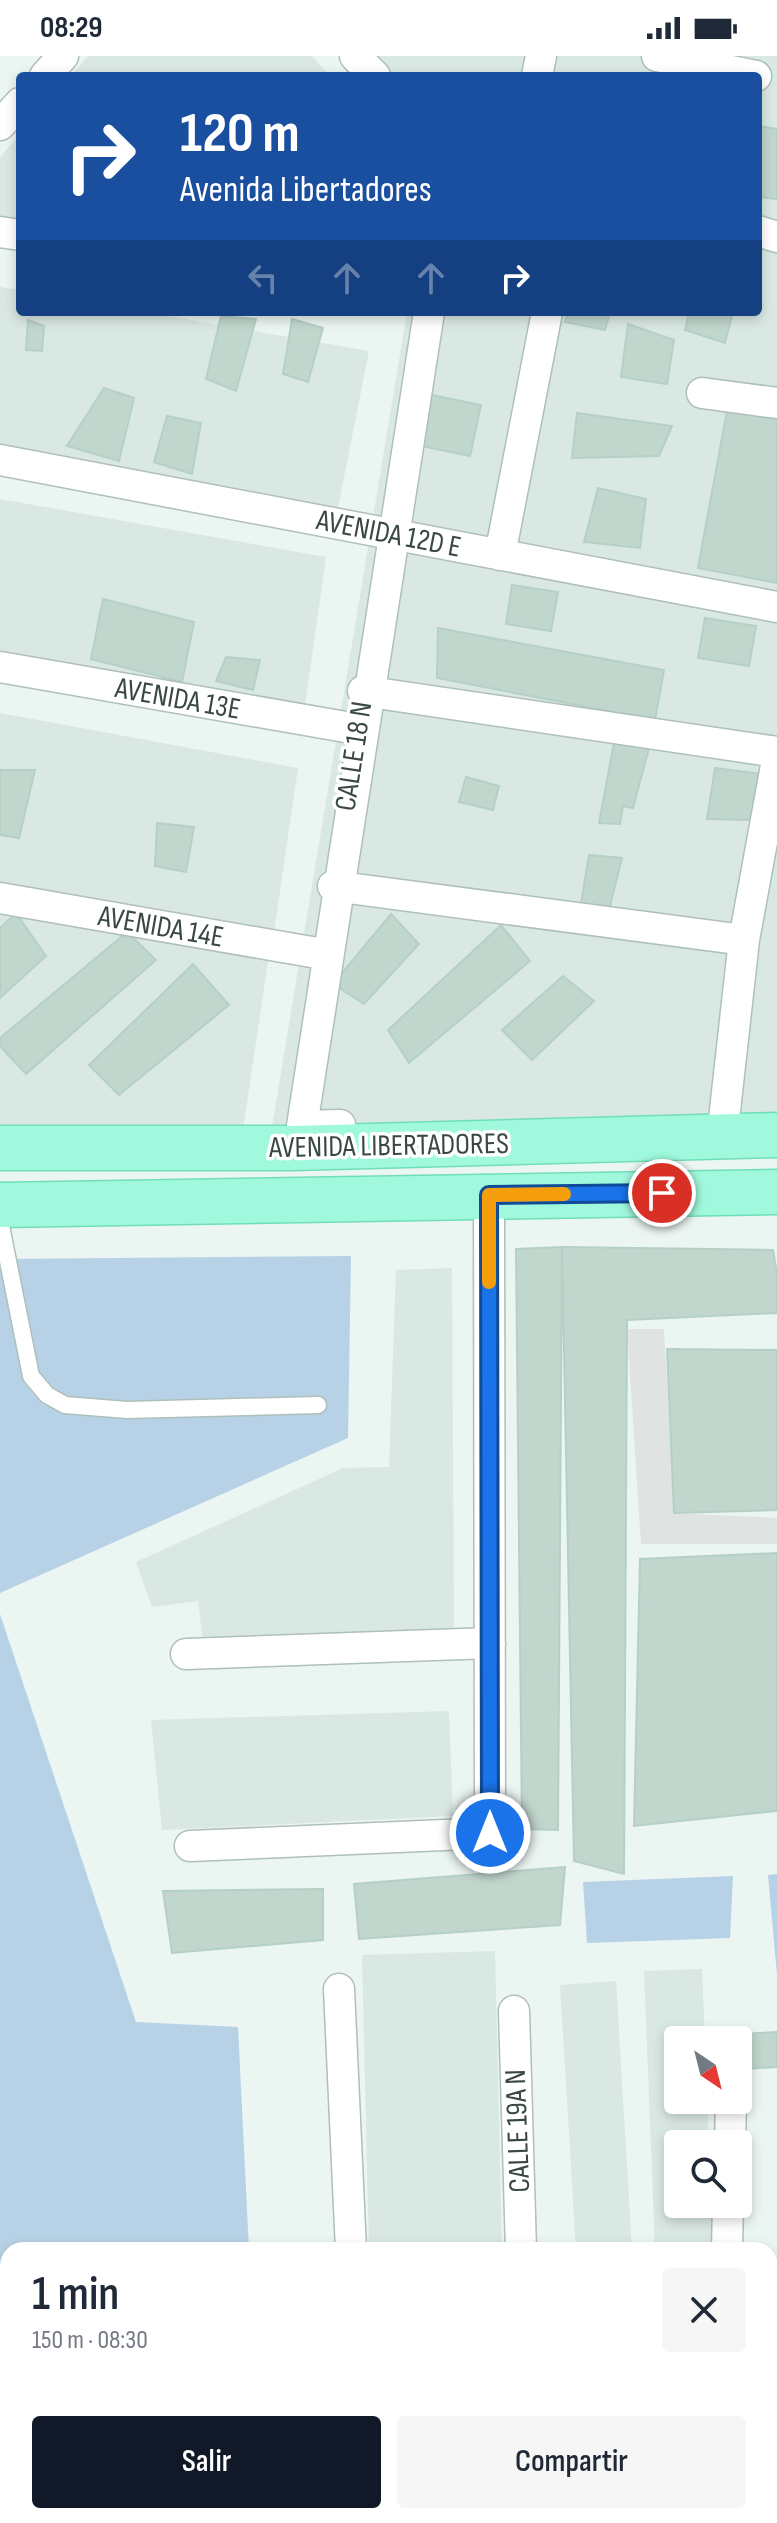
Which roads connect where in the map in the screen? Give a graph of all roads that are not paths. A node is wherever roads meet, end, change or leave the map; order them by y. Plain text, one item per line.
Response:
1 (63, 56) edge
2 (355, 56) edge
3 (673, 58) edge
4 (49, 72) edge
5 (371, 72) edge
6 (738, 72) edge
7 (16, 107) edge
8 (0, 125) edge
9 (420, 316) edge
10 (428, 316) edge
11 (546, 316) edge
12 (702, 393) dead end
13 (777, 403) edge
14 (0, 460) edge
15 (390, 533) junction
16 (500, 555) junction
17 (777, 607) edge
18 (0, 667) edge
19 (367, 691) junction
20 (357, 729) junction
21 (777, 752) edge
22 (777, 760) edge
23 (336, 887) junction
24 (0, 898) edge
25 (744, 940) junction
26 (323, 954) junction
27 (724, 1127) junction
28 (777, 1135) edge
29 (0, 1148) edge
30 (293, 1148) junction
31 (777, 1192) edge
32 (489, 1195) junction
33 (288, 1201) junction
34 (0, 1205) edge
35 (0, 1221) edge
36 (318, 1405) dead end
37 (490, 1643) junction
38 (186, 1654) dead end
39 (190, 1846) dead end
40 (339, 1989) dead end
41 (514, 2011) dead end
42 (728, 2218) edge
43 (351, 2242) edge
44 (521, 2242) edge
45 (727, 2242) edge

1 - 4 street
2 - 5 street
3 - 6 street
7 - 8 street
9 - 15 street, CALLE 18 N
10 - 15 street
11 - 16 street
12 - 13 street
14 - 15 street, AVENIDA 12D E
15 - 16 street, AVENIDA 12D E
15 - 19 street, CALLE 18 N
16 - 17 street, AVENIDA 12D E
18 - 20 street, AVENIDA 13E
19 - 20 street, CALLE 18 N
19 - 21 street
19 - 23 street
20 - 23 street, CALLE 18 N
22 - 25 street
23 - 25 street
23 - 26 street, CALLE 18 N
23 - 27 street
24 - 26 street, AVENIDA 14E
25 - 27 street
26 - 30 street, CALLE 18 N
27 - 28 main road, AVENIDA LIBERTADORES
27 - 30 main road, AVENIDA LIBERTADORES
29 - 30 main road, AVENIDA LIBERTADORES
30 - 33 street, CALLE 18 N
31 - 32 main road, AVENIDA LIBERTADORES
32 - 33 main road, AVENIDA LIBERTADORES
32 - 37 street
33 - 34 main road, AVENIDA LIBERTADORES
35 - 36 lane
37 - 38 street
37 - 39 street
40 - 43 street
41 - 44 street, CALLE 19A N
42 - 45 street

